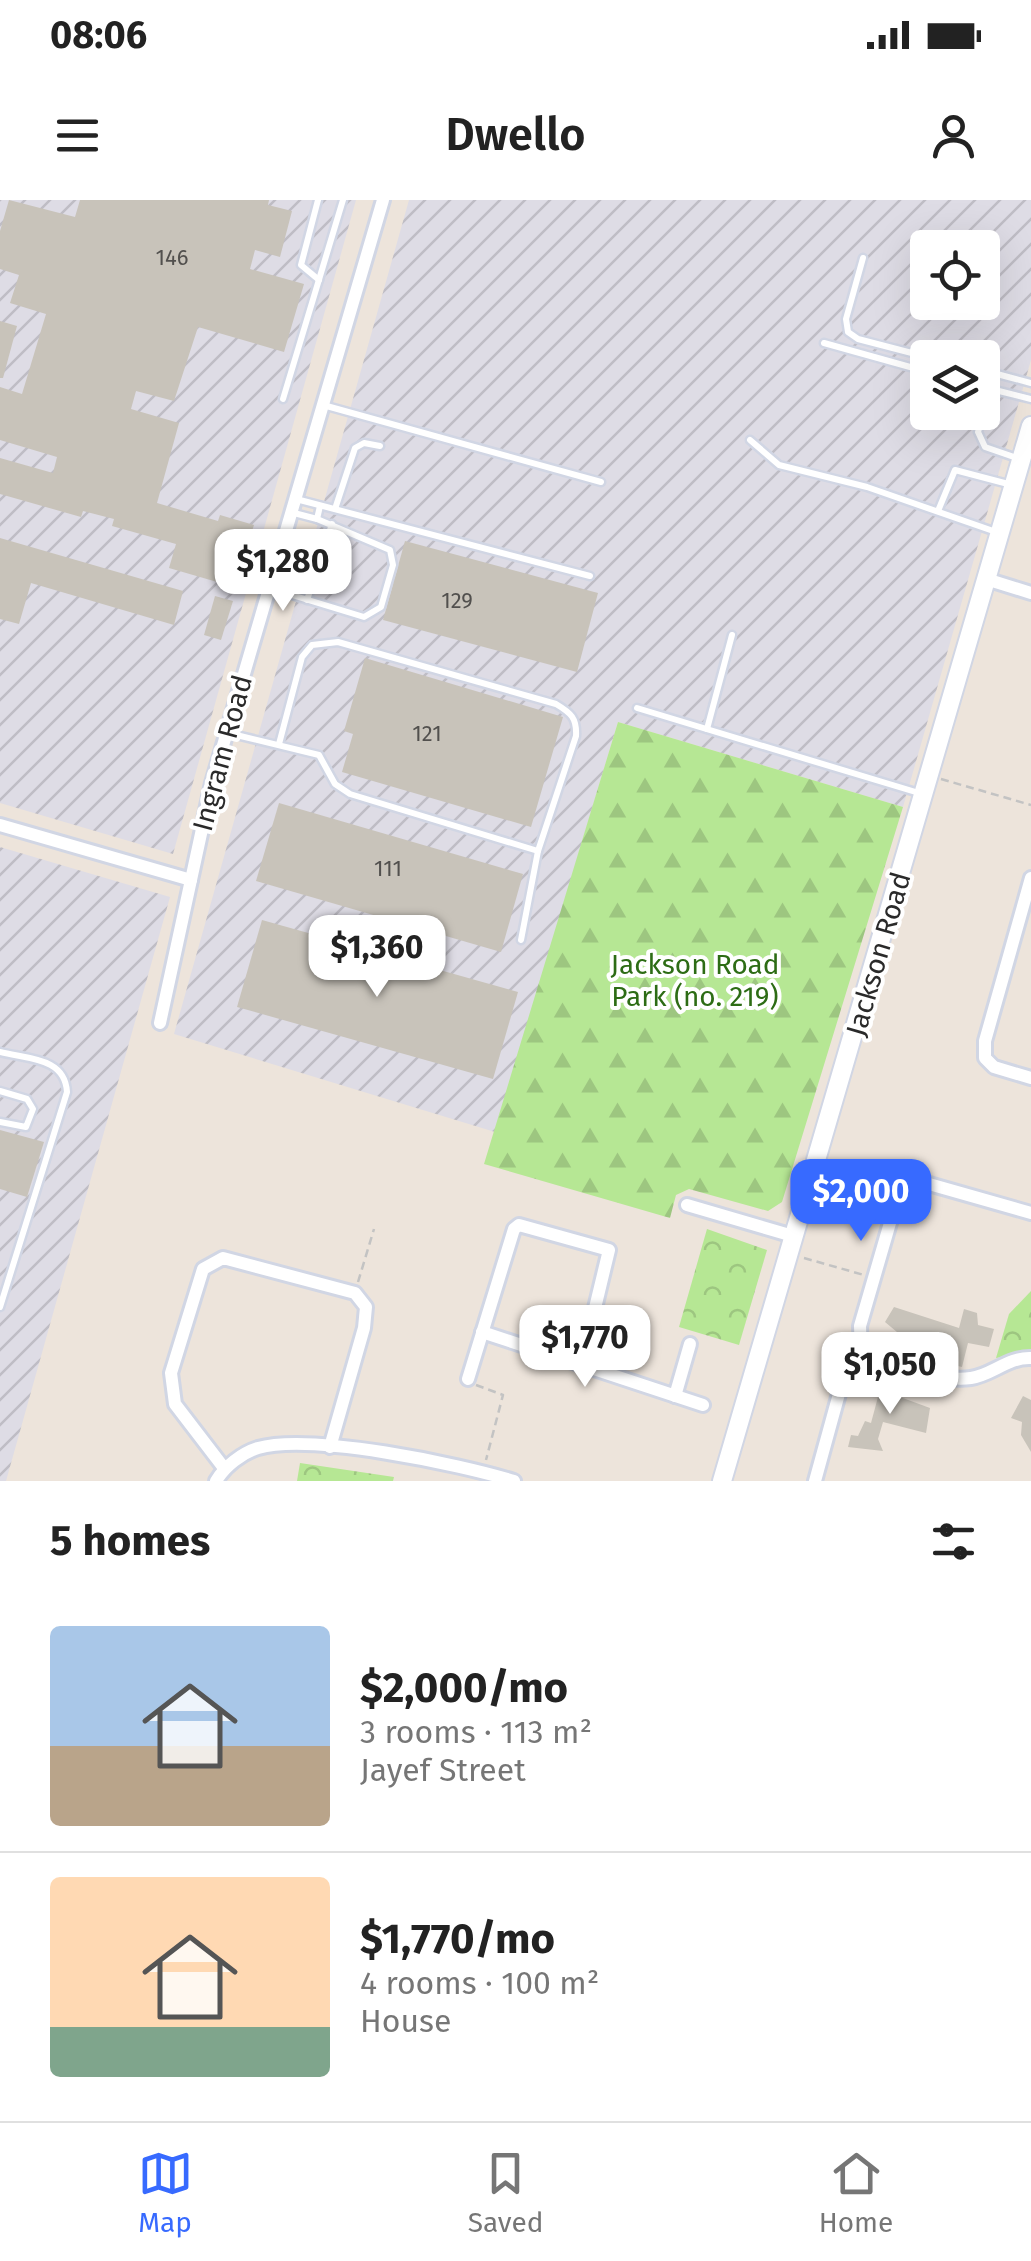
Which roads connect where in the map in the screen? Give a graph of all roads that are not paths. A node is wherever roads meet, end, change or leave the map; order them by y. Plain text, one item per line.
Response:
1 (318, 200) edge
2 (342, 200) edge
3 (378, 201) edge
4 (863, 258) dead end
5 (318, 280) junction
6 (824, 343) dead end
7 (910, 353) edge
8 (910, 367) edge
9 (1000, 375) edge
10 (1031, 383) edge
11 (1000, 391) edge
12 (283, 399) dead end
13 (1031, 399) edge
14 (322, 405) junction
15 (1031, 426) edge
16 (980, 430) edge
17 (750, 440) dead end
18 (380, 446) dead end
19 (1021, 460) junction
20 (601, 482) dead end
21 (1014, 486) junction
22 (293, 505) junction
23 (320, 506) junction
24 (334, 509) junction
25 (938, 512) junction
26 (317, 518) junction
27 (332, 524) junction
28 (1000, 533) junction
29 (590, 576) dead end
30 (986, 580) junction
31 (268, 588) junction
32 (1031, 593) edge
33 (307, 600) junction
34 (732, 635) dead end
35 (638, 708) dead end
36 (708, 730) junction
37 (226, 733) junction
38 (279, 744) junction
39 (928, 785) junction
40 (0, 824) edge
41 (538, 851) junction
42 (1031, 878) edge
43 (191, 880) junction
44 (521, 940) dead end
45 (160, 1022) dead end
46 (0, 1052) edge
47 (1031, 1078) edge
48 (0, 1091) edge
49 (0, 1122) edge
50 (687, 1205) dead end
51 (1031, 1213) edge
52 (794, 1236) junction
53 (0, 1307) edge
54 (482, 1332) junction
55 (690, 1344) dead end
56 (861, 1352) junction
57 (1031, 1358) edge
58 (581, 1366) junction
59 (468, 1379) road end
60 (675, 1396) junction
61 (703, 1405) dead end
62 (330, 1447) junction
63 (224, 1468) junction
64 (216, 1481) edge
65 (514, 1481) edge
66 (722, 1481) edge
67 (814, 1481) edge

1 - 5 lane
2 - 5 lane
3 - 14 street, Ingram Road
4 - 7 lane
5 - 12 lane
6 - 8 lane
9 - 10 lane
11 - 13 lane
14 - 20 lane
14 - 22 street, Ingram Road
15 - 19 street, Jackson Road
16 - 19 lane
17 - 25 lane
18 - 24 lane
19 - 21 street, Jackson Road
21 - 25 lane
21 - 28 street, Jackson Road
22 - 23 lane
22 - 26 lane
22 - 31 street, Ingram Road
23 - 24 lane
23 - 26 lane
24 - 29 lane
25 - 28 lane
26 - 27 lane
27 - 33 lane
27 - 33 lane
28 - 30 street, Jackson Road
30 - 32 street
30 - 39 street, Jackson Road
31 - 33 lane
31 - 37 street, Ingram Road
34 - 36 lane
35 - 36 lane
36 - 39 lane
37 - 38 lane
37 - 43 street, Ingram Road
38 - 41 lane
38 - 41 lane
39 - 52 street, Jackson Road
40 - 43 street
41 - 44 lane
42 - 47 street
43 - 45 street, Ingram Road
46 - 53 lane
48 - 49 lane
50 - 52 street
51 - 56 street
52 - 66 street, Jackson Road
54 - 58 street
54 - 58 street
54 - 59 street
55 - 60 street
56 - 57 street
56 - 67 street
58 - 60 street
60 - 61 street
62 - 63 street
62 - 63 street
62 - 65 street
63 - 64 street

